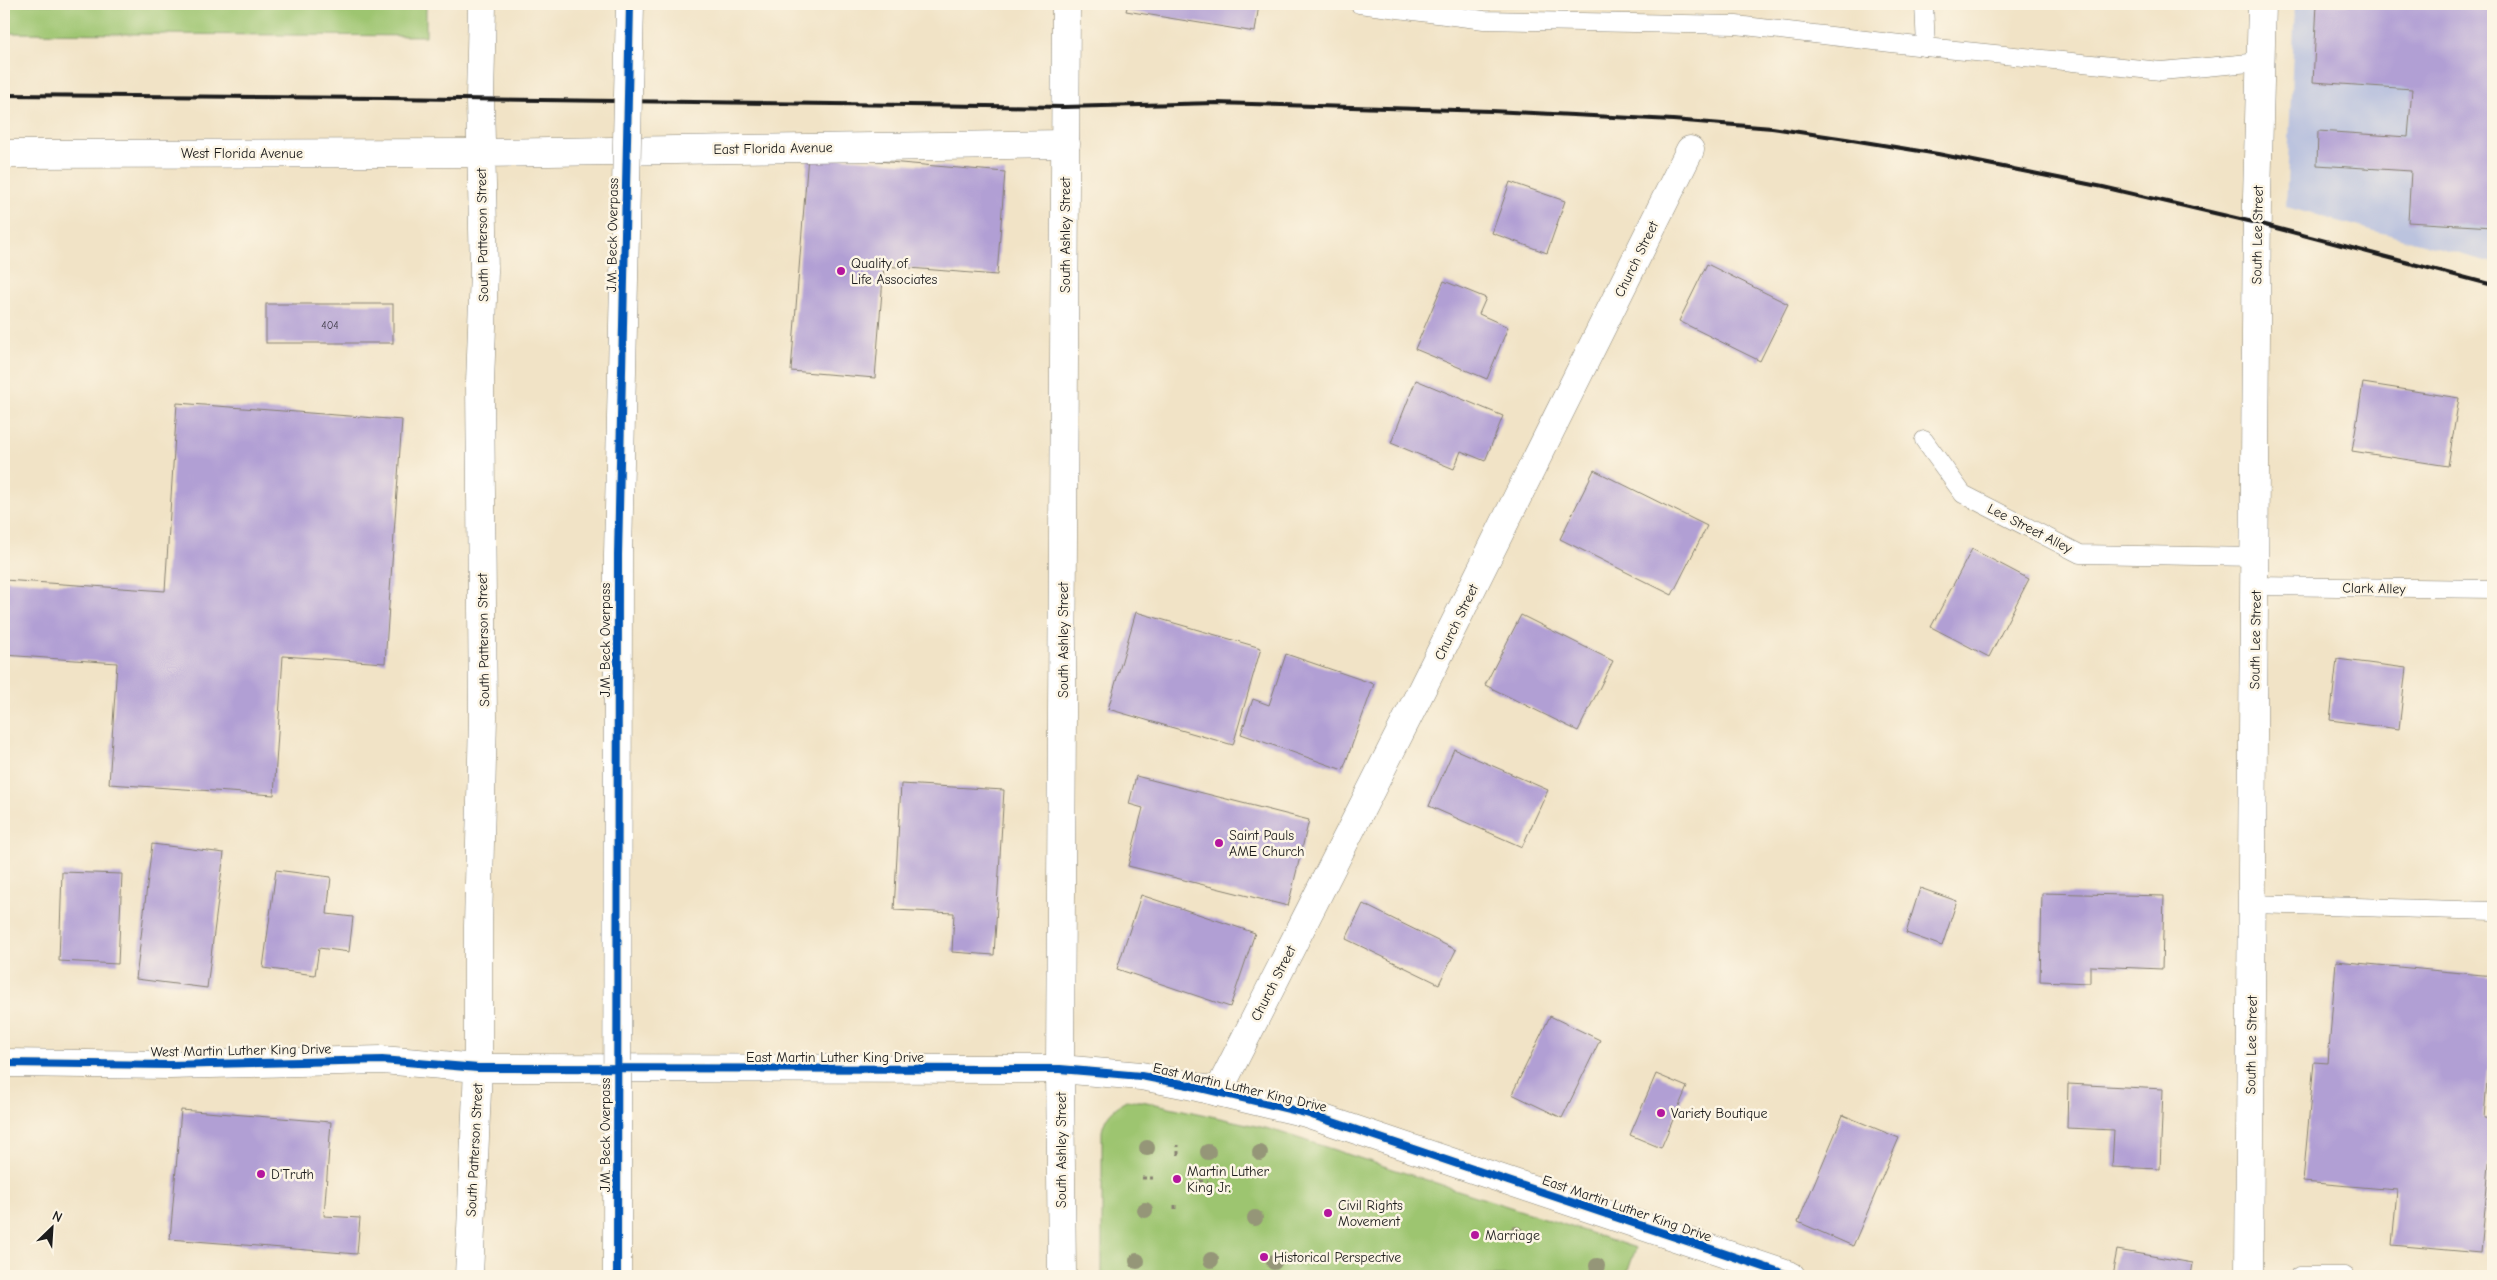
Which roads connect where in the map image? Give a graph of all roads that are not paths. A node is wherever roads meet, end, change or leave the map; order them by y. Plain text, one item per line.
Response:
1 (482, 4) edge
2 (630, 4) edge
3 (1066, 4) edge
4 (1360, 4) edge
5 (1924, 4) edge
6 (2262, 4) edge
7 (1926, 47) junction
8 (2261, 62) junction
9 (1066, 144) junction
10 (1690, 150) dead end
11 (481, 153) junction
12 (4, 154) edge
13 (1924, 440) dead end
14 (2256, 557) junction
15 (2255, 586) junction
16 (2493, 589) edge
17 (2252, 904) junction
18 (2493, 911) edge
19 (4, 1062) edge
20 (478, 1068) junction
21 (1060, 1069) junction
22 (1218, 1092) junction
23 (469, 1276) edge
24 (617, 1276) edge
25 (1062, 1276) edge
26 (1791, 1276) edge
27 (2249, 1276) edge
28 (2299, 1276) edge
29 (2345, 1276) edge

1 - 11 street, South Patterson Street
2 - 24 street, J.M. Beck Overpass, bridge
3 - 9 street, South Ashley Street
4 - 7 lane
5 - 7 lane
6 - 8 street, South Lee Street
7 - 8 lane
8 - 14 street, South Lee Street
9 - 11 street, East Florida Avenue
9 - 21 street, South Ashley Street
10 - 22 street, Church Street
11 - 12 street, West Florida Avenue
11 - 20 street, South Patterson Street
13 - 14 lane, Lee Street Alley
14 - 15 street, South Lee Street
15 - 16 lane, Clark Alley
15 - 17 street, South Lee Street
17 - 18 lane
17 - 27 street, South Lee Street
19 - 20 street, West Martin Luther King Drive
20 - 21 street, East Martin Luther King Drive
20 - 23 street, South Patterson Street
21 - 22 street, East Martin Luther King Drive
21 - 25 street, South Ashley Street
22 - 26 street, East Martin Luther King Drive
28 - 29 lane

